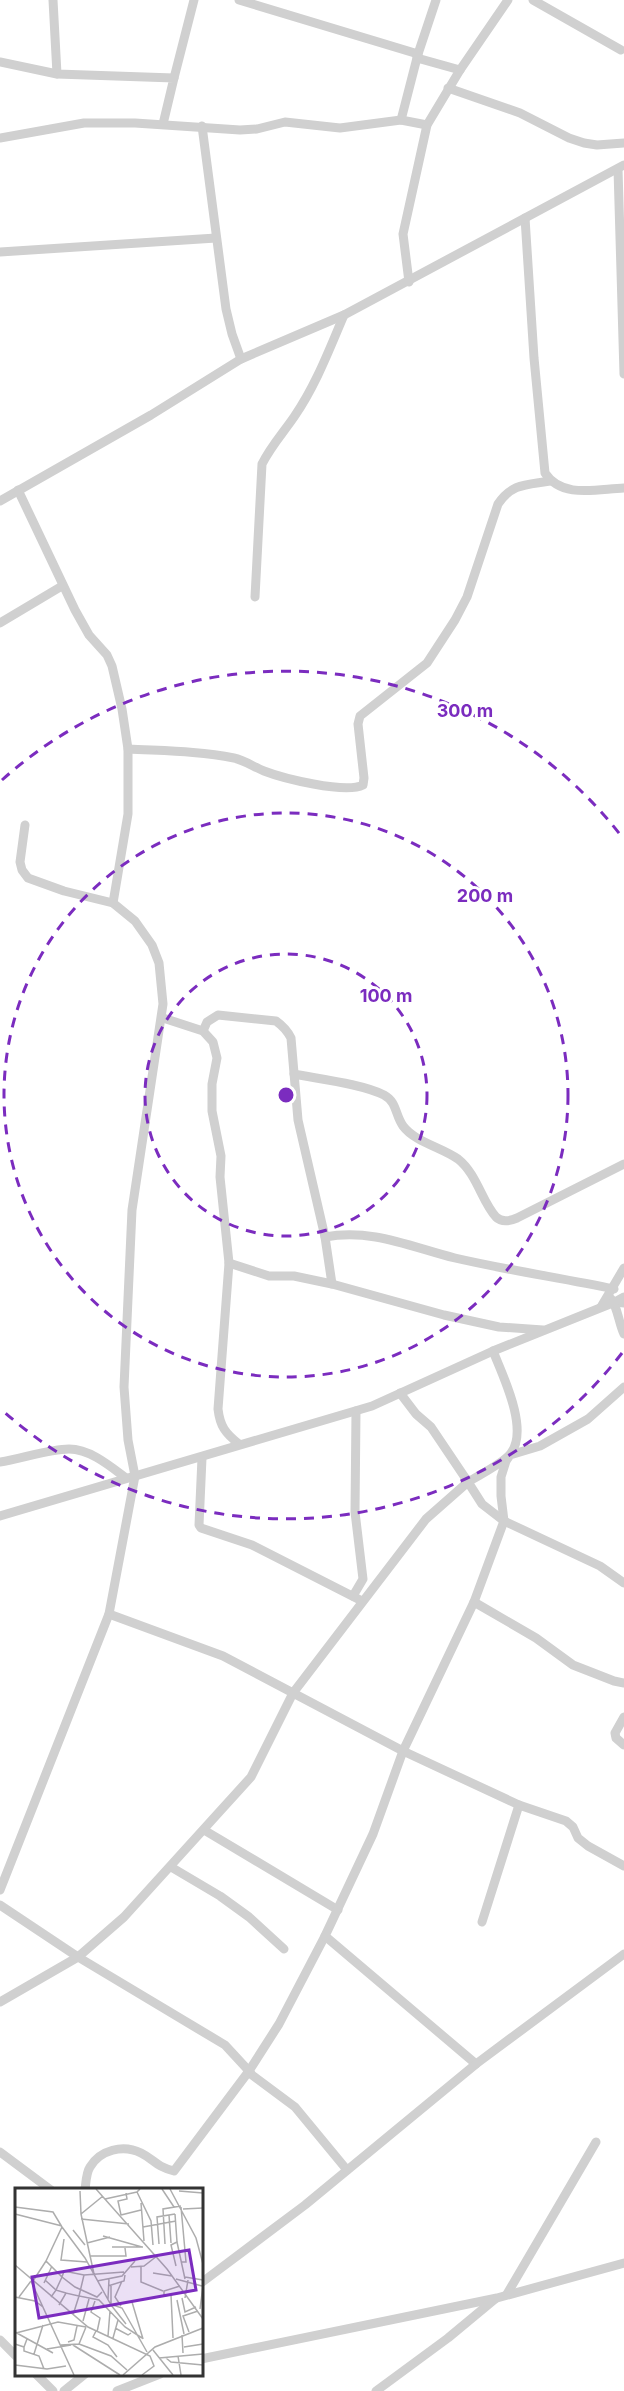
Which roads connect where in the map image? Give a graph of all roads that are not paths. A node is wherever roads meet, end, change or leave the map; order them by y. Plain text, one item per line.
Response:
1 (52, 0) edge
2 (194, 0) edge
3 (239, 0) edge
4 (436, 0) edge
5 (508, 0) edge
6 (533, 0) edge
7 (621, 50) dead end
8 (417, 56) junction
9 (0, 62) edge
10 (460, 70) junction
11 (57, 74) junction
12 (174, 78) junction
13 (448, 88) junction
14 (401, 120) junction
15 (163, 124) junction
16 (427, 124) junction
17 (202, 126) junction
18 (0, 138) edge
19 (624, 143) edge
20 (621, 167) edge
21 (525, 218) junction
22 (216, 238) junction
23 (0, 252) edge
24 (409, 282) junction
25 (344, 315) junction
26 (241, 359) junction
27 (624, 374) edge
28 (550, 481) junction
29 (624, 488) edge
30 (18, 490) junction
31 (0, 501) edge
32 (62, 586) junction
33 (255, 597) dead end
34 (0, 624) edge
35 (128, 749) junction
36 (26, 825) dead end
37 (113, 903) junction
38 (163, 1018) junction
39 (202, 1031) junction
40 (294, 1074) junction
41 (624, 1164) edge
42 (325, 1237) junction
43 (229, 1263) junction
44 (624, 1268) edge
45 (332, 1284) junction
46 (615, 1297) edge
47 (624, 1297) edge
48 (545, 1331) junction
49 (624, 1334) edge
50 (493, 1351) junction
51 (624, 1387) edge
52 (400, 1393) junction
53 (356, 1412) junction
54 (239, 1444) junction
55 (510, 1455) junction
56 (202, 1458) junction
57 (0, 1462) edge
58 (130, 1477) junction
59 (468, 1482) junction
60 (0, 1516) edge
61 (504, 1521) junction
62 (624, 1583) edge
63 (358, 1599) junction
64 (474, 1602) junction
65 (109, 1614) junction
66 (624, 1683) edge
67 (293, 1693) junction
68 (624, 1717) edge
69 (624, 1745) edge
70 (403, 1751) junction
71 (519, 1805) junction
72 (204, 1830) junction
73 (624, 1866) edge
74 (171, 1868) junction
75 (0, 1890) edge
76 (0, 1905) edge
77 (338, 1910) junction
78 (482, 1922) dead end
79 (325, 1936) junction
80 (284, 1949) dead end
81 (624, 1954) edge
82 (78, 1957) junction
83 (0, 2002) edge
84 (476, 2064) junction
85 (249, 2071) junction
86 (596, 2142) dead end
87 (0, 2152) edge
88 (347, 2170) junction
89 (48, 2188) edge
90 (85, 2188) edge
91 (624, 2263) edge
92 (202, 2282) edge
93 (507, 2294) junction
94 (497, 2298) junction
95 (0, 2340) edge
96 (15, 2355) edge
97 (202, 2359) edge
98 (38, 2376) edge
99 (82, 2376) edge
100 (155, 2376) edge
101 (53, 2391) edge
102 (64, 2391) edge
103 (117, 2391) edge
104 (376, 2391) edge

1 - 11 street
2 - 12 street
3 - 8 street
4 - 8 street
5 - 10 street
6 - 7 street
8 - 10 street
8 - 14 street
9 - 11 street
10 - 13 street
11 - 12 street
12 - 15 street
13 - 16 street
13 - 19 street
14 - 16 street
14 - 17 street
15 - 17 street
15 - 18 street
16 - 24 street
17 - 22 street
20 - 21 street
20 - 27 street
21 - 24 street
21 - 28 street
22 - 23 street
22 - 26 street
24 - 25 street
25 - 26 street
25 - 33 street
26 - 30 street
28 - 29 street
28 - 35 street
30 - 31 street
30 - 32 street
32 - 34 street
32 - 35 street
35 - 37 street
36 - 37 street
37 - 38 street
38 - 39 street
38 - 58 street
39 - 40 street
39 - 43 street
40 - 41 street
40 - 42 street
42 - 45 street
42 - 46 street
43 - 45 street
43 - 54 street
44 - 46 street
45 - 48 street
46 - 47 street
46 - 48 street
46 - 49 street
48 - 50 street
50 - 52 street
50 - 55 street
51 - 55 street
52 - 53 street
52 - 59 street
53 - 54 street
53 - 63 street
54 - 56 street
55 - 59 street
55 - 61 street
56 - 58 street
56 - 63 street
57 - 58 street
58 - 60 street
58 - 65 street
59 - 61 street
59 - 63 street
61 - 62 street
61 - 64 street
63 - 67 street
64 - 66 street
64 - 70 street
65 - 67 street
65 - 75 street
67 - 70 street
67 - 72 street
68 - 69 street
70 - 71 street
70 - 77 street
71 - 73 street
71 - 78 street
72 - 74 street
72 - 77 street
74 - 80 street
74 - 82 street
76 - 82 street
77 - 79 street
79 - 84 street
79 - 85 street
81 - 84 street
82 - 83 street
82 - 85 street
84 - 88 street
85 - 88 street
85 - 90 street
86 - 93 street
87 - 89 street
88 - 92 street
91 - 93 street
93 - 94 street
94 - 97 street
94 - 104 street
95 - 96 street
98 - 101 street
99 - 102 street
100 - 103 street

